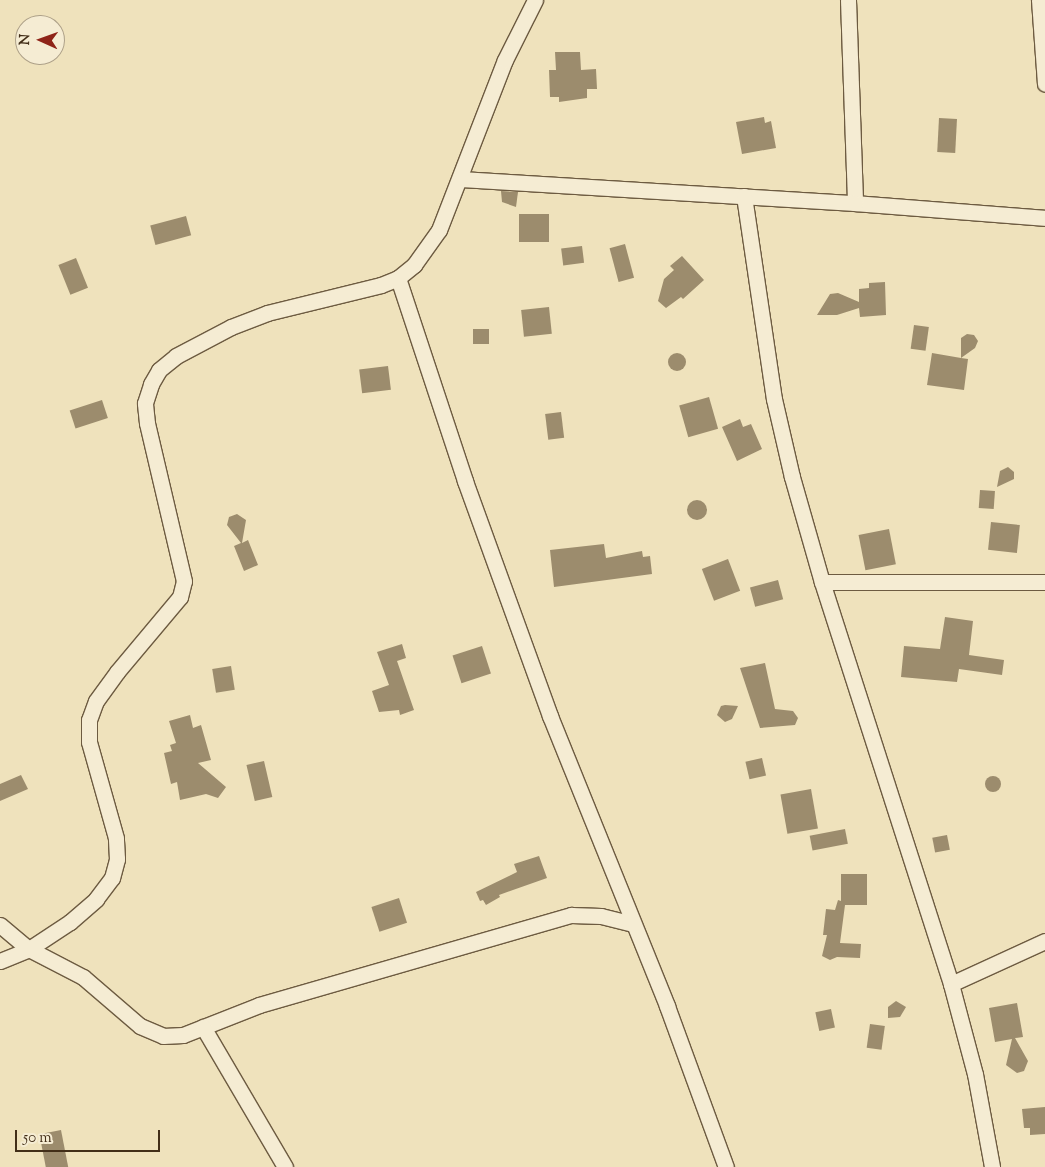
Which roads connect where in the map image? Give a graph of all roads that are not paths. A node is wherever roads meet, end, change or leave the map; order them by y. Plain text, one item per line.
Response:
1 (535, 0) edge
2 (848, 0) edge
3 (1039, 0) edge
4 (1045, 84) edge
5 (460, 179) junction
6 (744, 196) junction
7 (855, 203) junction
8 (1045, 218) edge
9 (398, 278) junction
10 (822, 582) junction
11 (1045, 582) edge
12 (632, 924) junction
13 (0, 925) edge
14 (1045, 941) edge
15 (29, 949) junction
16 (0, 961) edge
17 (952, 984) junction
18 (202, 1028) junction
19 (285, 1167) edge
20 (726, 1167) edge
21 (992, 1167) edge

1 - 5 street
2 - 7 street
3 - 4 street
5 - 6 street
5 - 9 street
6 - 7 street
6 - 10 street
7 - 8 street
9 - 12 street
9 - 15 street
10 - 11 street
10 - 17 street
12 - 18 street
12 - 20 street
13 - 15 street
14 - 17 street
15 - 16 street
15 - 18 street
17 - 21 street
18 - 19 street

